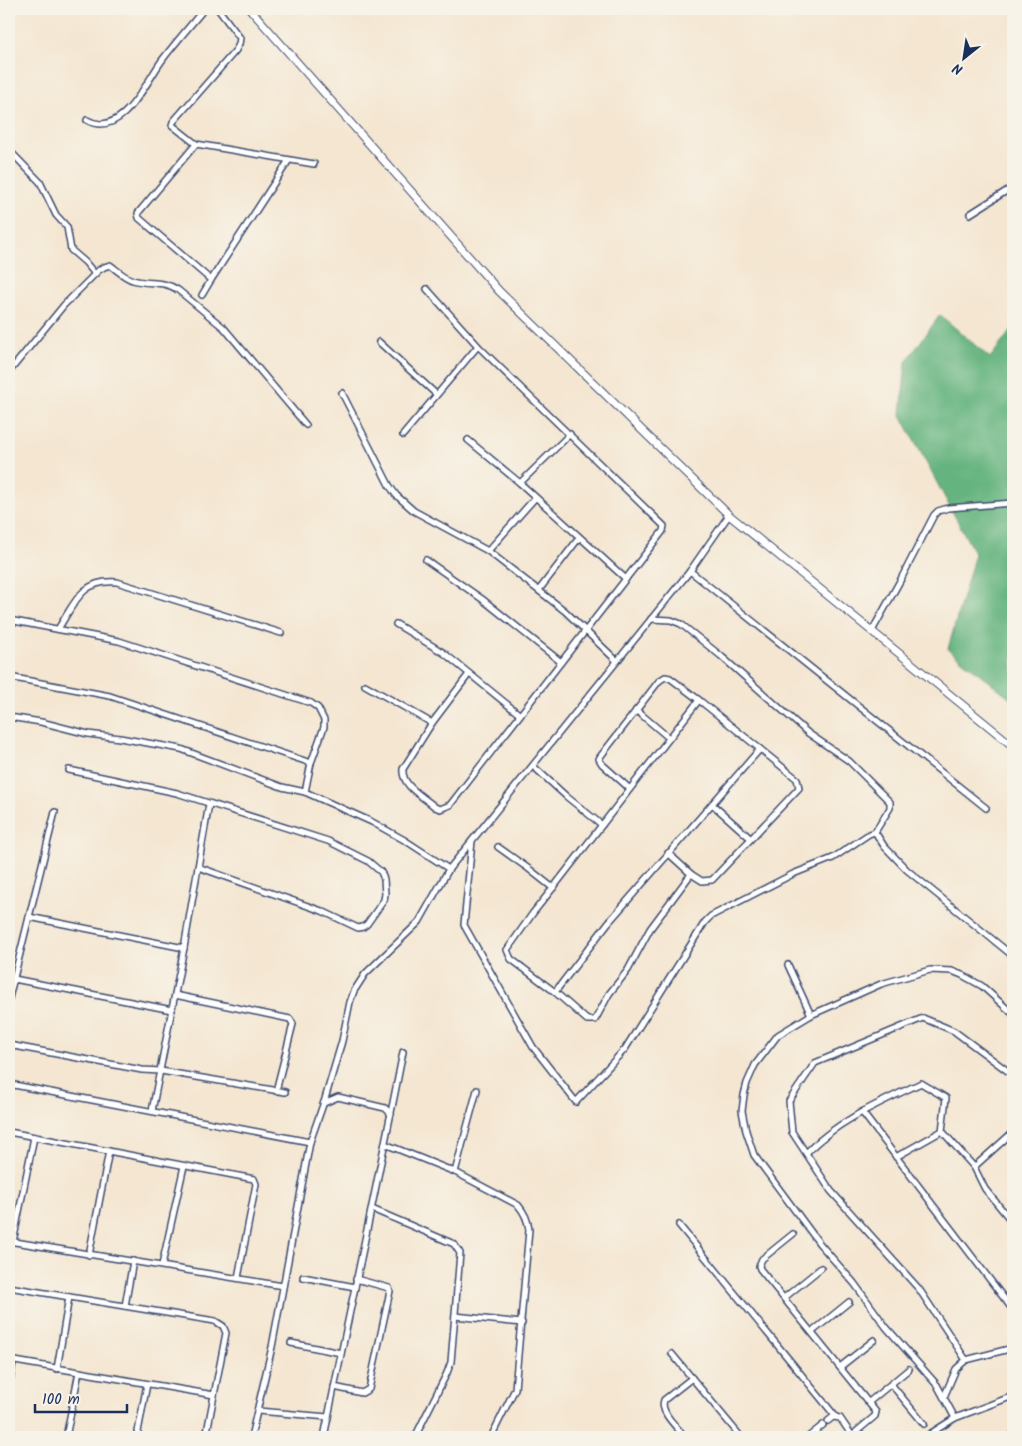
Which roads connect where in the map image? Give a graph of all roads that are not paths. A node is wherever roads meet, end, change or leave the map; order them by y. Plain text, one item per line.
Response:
1 (204, 9) edge
2 (218, 9) edge
3 (250, 9) edge
4 (87, 120) dead end
5 (196, 144) junction
6 (9, 150) edge
7 (289, 160) junction
8 (314, 164) dead end
9 (1013, 189) edge
10 (970, 214) dead end
11 (95, 274) junction
12 (211, 280) junction
13 (426, 289) dead end
14 (202, 295) dead end
15 (379, 342) dead end
16 (478, 346) junction
17 (9, 372) edge
18 (342, 393) dead end
19 (436, 394) junction
20 (306, 425) dead end
21 (570, 434) junction
22 (403, 435) dead end
23 (468, 440) dead end
24 (520, 483) junction
25 (535, 498) junction
26 (1013, 503) edge
27 (729, 515) junction
28 (580, 538) junction
29 (488, 551) junction
30 (426, 560) dead end
31 (690, 571) junction
32 (626, 579) junction
33 (539, 590) junction
34 (651, 619) junction
35 (9, 620) edge
36 (396, 624) dead end
37 (58, 629) junction
38 (586, 630) junction
39 (872, 630) junction
40 (281, 633) dead end
41 (617, 661) junction
42 (561, 662) junction
43 (469, 674) junction
44 (9, 677) edge
45 (365, 684) dead end
46 (699, 700) junction
47 (636, 710) junction
48 (519, 714) junction
49 (9, 717) edge
50 (432, 723) junction
51 (669, 738) junction
52 (1013, 746) edge
53 (760, 749) junction
54 (311, 763) junction
55 (533, 766) junction
56 (69, 770) dead end
57 (630, 789) junction
58 (305, 792) junction
59 (209, 804) junction
60 (712, 804) junction
61 (986, 808) dead end
62 (55, 812) dead end
63 (602, 826) junction
64 (875, 832) junction
65 (750, 838) junction
66 (472, 840) junction
67 (498, 847) dead end
68 (668, 853) junction
69 (198, 867) junction
70 (449, 869) junction
71 (691, 874) junction
72 (553, 888) junction
73 (30, 917) junction
74 (184, 948) junction
75 (1013, 956) edge
76 (788, 965) dead end
77 (14, 979) junction
78 (554, 992) junction
79 (175, 995) junction
80 (9, 998) edge
81 (172, 1010) junction
82 (1013, 1014) edge
83 (811, 1015) junction
84 (9, 1045) edge
85 (403, 1052) dead end
86 (161, 1071) junction
87 (1013, 1075) edge
88 (9, 1084) edge
89 (477, 1090) dead end
90 (276, 1091) junction
91 (285, 1092) dead end
92 (324, 1103) junction
93 (152, 1111) junction
94 (862, 1112) junction
95 (391, 1114) junction
96 (942, 1131) junction
97 (9, 1132) edge
98 (1013, 1132) edge
99 (34, 1137) junction
100 (310, 1142) junction
101 (385, 1144) junction
102 (109, 1150) junction
103 (806, 1153) junction
104 (896, 1157) junction
105 (184, 1166) junction
106 (974, 1168) junction
107 (455, 1172) junction
108 (372, 1209) junction
109 (1013, 1224) edge
110 (679, 1225) dead end
111 (793, 1234) dead end
112 (11, 1241) edge
113 (89, 1255) junction
114 (133, 1261) junction
115 (162, 1265) junction
116 (821, 1268) dead end
117 (303, 1277) dead end
118 (238, 1278) junction
119 (356, 1279) junction
120 (283, 1286) junction
121 (9, 1287) edge
122 (355, 1287) junction
123 (69, 1297) junction
124 (784, 1298) junction
125 (849, 1302) dead end
126 (125, 1306) junction
127 (1013, 1310) edge
128 (455, 1316) junction
129 (522, 1323) junction
130 (812, 1332) junction
131 (874, 1340) dead end
132 (291, 1343) dead end
133 (1013, 1348) edge
134 (341, 1353) junction
135 (672, 1354) dead end
136 (11, 1360) edge
137 (966, 1360) junction
138 (840, 1366) junction
139 (57, 1369) junction
140 (909, 1369) dead end
141 (79, 1372) junction
142 (692, 1378) junction
143 (147, 1384) junction
144 (891, 1384) junction
145 (9, 1387) edge
146 (334, 1387) junction
147 (214, 1395) junction
148 (1013, 1396) edge
149 (944, 1397) junction
150 (869, 1402) junction
151 (258, 1410) junction
152 (328, 1417) junction
153 (836, 1417) junction
154 (955, 1418) junction
155 (924, 1424) dead end
156 (1013, 1435) edge
157 (66, 1437) edge
158 (137, 1437) edge
159 (206, 1437) edge
160 (251, 1437) edge
161 (324, 1437) edge
162 (415, 1437) edge
163 (492, 1437) edge
164 (685, 1437) edge
165 (741, 1437) edge
166 (808, 1437) edge
167 (854, 1437) edge
168 (924, 1437) edge
169 (1008, 1437) edge

1 - 4 street
2 - 5 street
3 - 27 main road
5 - 7 street
5 - 12 street
6 - 11 street
7 - 8 street
7 - 12 street
9 - 10 street
11 - 17 street
11 - 20 street
12 - 14 street
13 - 16 street
15 - 19 street
16 - 19 street
16 - 21 street
18 - 29 street
19 - 22 street
21 - 24 street
21 - 32 street
23 - 24 street
24 - 25 street
25 - 28 street
25 - 29 street
26 - 39 street
27 - 31 street
27 - 39 main road
28 - 32 street
28 - 33 street
29 - 33 street
30 - 42 street
31 - 34 street
31 - 61 street
32 - 38 street
33 - 38 street
34 - 41 street
34 - 64 street
35 - 37 street
36 - 43 street
37 - 40 street
37 - 54 street
38 - 41 street
38 - 42 street
39 - 52 main road
41 - 55 street
42 - 48 street
43 - 48 street
43 - 50 street
44 - 54 street
45 - 50 street
46 - 47 street
46 - 51 street
46 - 53 street
47 - 51 street
47 - 57 street
48 - 50 street
49 - 58 street
51 - 57 street
53 - 60 street
53 - 65 street
54 - 58 street
55 - 63 street
55 - 66 street
56 - 59 street
57 - 63 street
58 - 70 street
59 - 69 street
59 - 69 street
60 - 65 street
60 - 68 street
62 - 73 street
63 - 72 street
64 - 66 street
64 - 75 street
65 - 71 street
66 - 70 street
67 - 72 street
68 - 71 street
68 - 78 street
69 - 74 street
70 - 92 street
71 - 78 street
72 - 78 street
73 - 74 street
73 - 77 street
74 - 79 street
76 - 83 street
77 - 80 street
77 - 81 street
79 - 81 street
79 - 90 street
81 - 86 street
82 - 83 street
83 - 149 street
84 - 86 street
85 - 95 street
86 - 90 street
86 - 93 street
87 - 103 street
88 - 93 street
89 - 107 street
90 - 91 street
92 - 95 street
92 - 100 street
93 - 100 street
94 - 96 street
94 - 103 street
94 - 104 street
95 - 101 street
96 - 104 street
96 - 106 street
97 - 99 street
98 - 106 street
99 - 102 street
99 - 112 street
100 - 120 street
101 - 107 street
101 - 108 street
102 - 105 street
102 - 113 street
103 - 137 street
104 - 127 street
105 - 115 street
105 - 118 street
106 - 109 street
107 - 129 street
108 - 119 street
108 - 128 street
110 - 153 street
111 - 124 street
112 - 113 street
113 - 114 street
114 - 115 street
114 - 126 street
115 - 118 street
116 - 124 street
117 - 122 street
118 - 120 street
119 - 122 street
119 - 146 street
120 - 151 street
121 - 123 street
122 - 134 street
123 - 126 street
123 - 139 street
124 - 130 street
125 - 130 street
126 - 147 street
128 - 129 street
128 - 162 street
129 - 163 street
130 - 138 street
131 - 138 street
132 - 134 street
133 - 137 street
134 - 146 street
135 - 142 street
136 - 139 street
136 - 145 street
137 - 149 street
138 - 150 street
139 - 141 street
140 - 144 street
141 - 143 street
141 - 157 street
142 - 164 street
142 - 165 street
143 - 147 street
143 - 158 street
144 - 150 street
144 - 155 street
146 - 152 street
147 - 159 street
148 - 154 street
149 - 154 street
150 - 167 street
151 - 152 street
151 - 160 street
152 - 161 street
153 - 166 street
153 - 167 street
154 - 168 street
156 - 169 street

